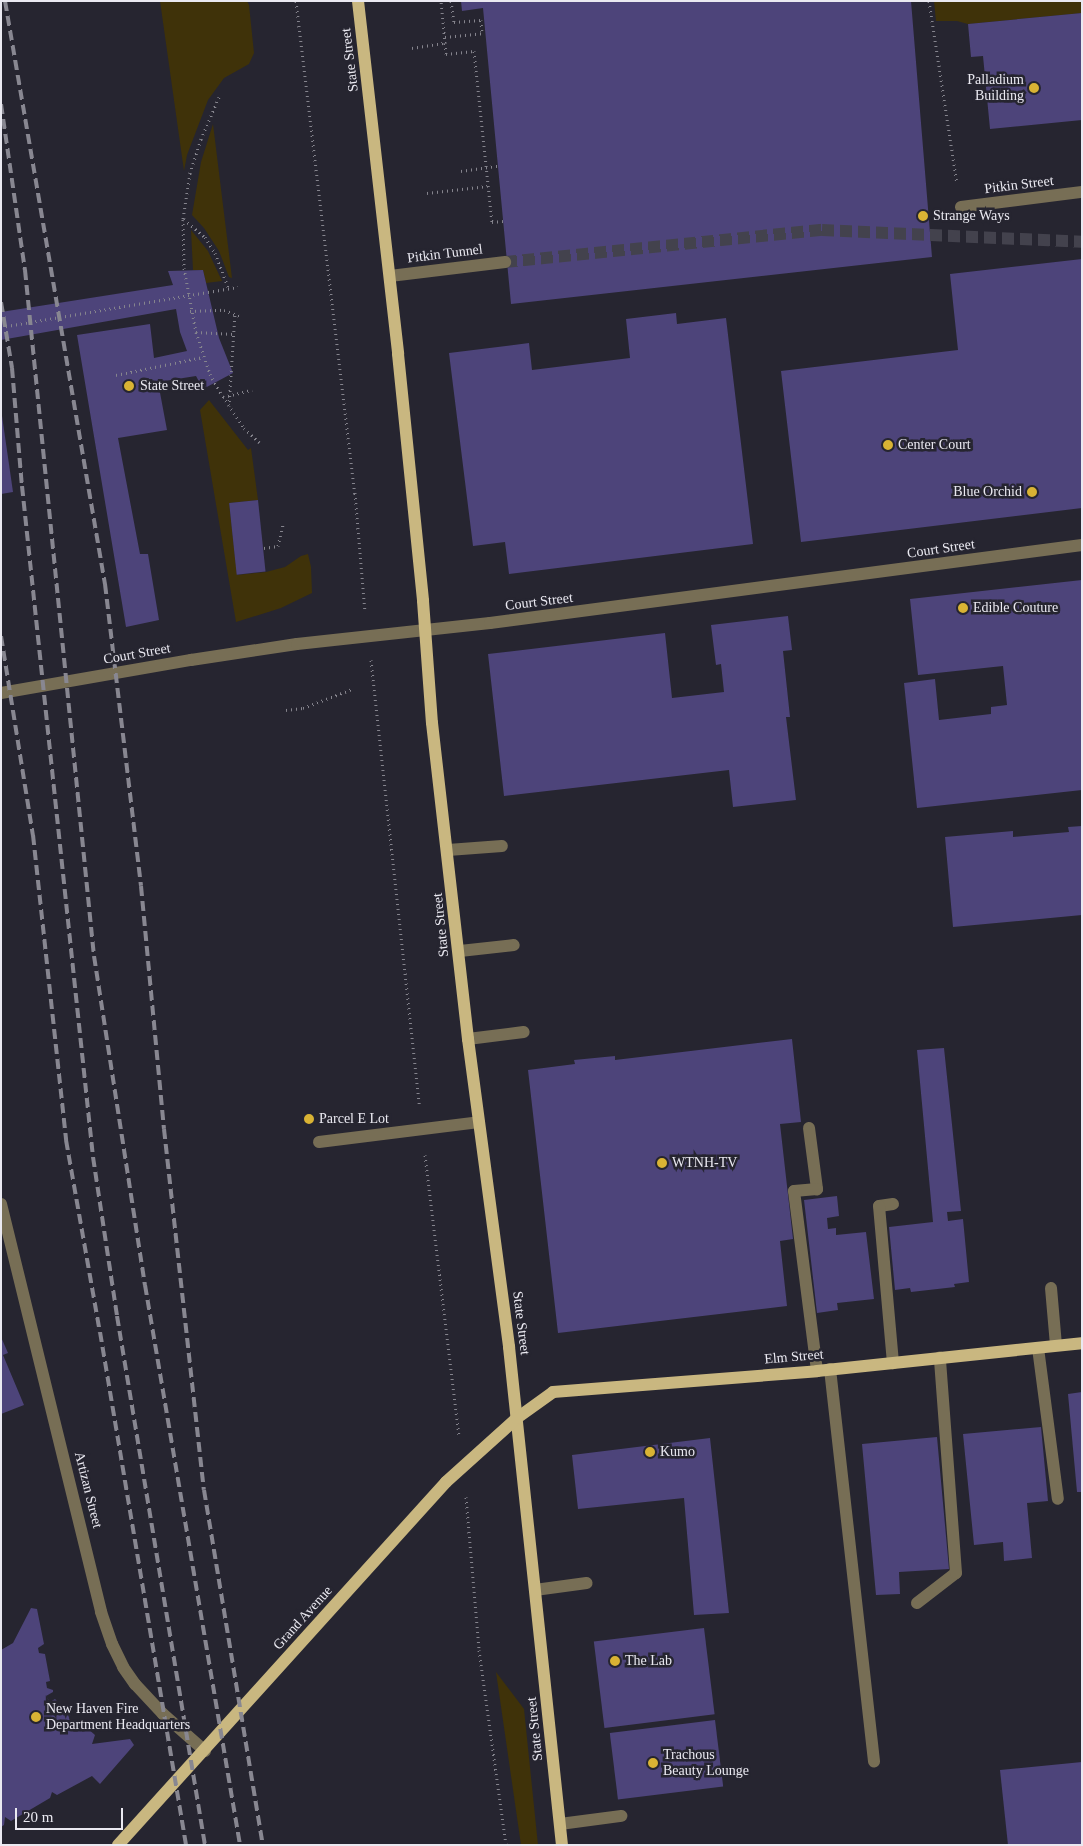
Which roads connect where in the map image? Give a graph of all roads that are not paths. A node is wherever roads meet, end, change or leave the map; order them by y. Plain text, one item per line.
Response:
1 (358, 1) edge
2 (1082, 192) edge
3 (961, 207) road end
4 (505, 262) tunnel mouth
5 (390, 276) junction
6 (1082, 545) edge
7 (425, 630) junction
8 (1, 693) edge
9 (502, 846) dead end
10 (448, 850) junction
11 (514, 945) dead end
12 (460, 951) junction
13 (524, 1032) dead end
14 (468, 1039) junction
15 (479, 1122) junction
16 (809, 1128) dead end
17 (319, 1142) dead end
18 (1, 1204) edge
19 (893, 1204) dead end
20 (1051, 1288) dead end
21 (1082, 1343) edge
22 (1056, 1346) junction
23 (1038, 1348) junction
24 (940, 1358) junction
25 (893, 1363) junction
26 (830, 1369) junction
27 (817, 1371) junction
28 (517, 1418) junction
29 (1058, 1499) dead end
30 (587, 1583) dead end
31 (535, 1590) junction
32 (917, 1603) dead end
33 (205, 1751) junction
34 (874, 1762) dead end
35 (621, 1816) dead end
36 (560, 1824) junction
37 (118, 1845) edge
38 (562, 1845) edge

1 - 5 main road, State Street
2 - 3 street, Pitkin Street
4 - 5 street, Pitkin Tunnel
5 - 7 main road, State Street
6 - 7 street, Court Street
7 - 8 street, Court Street
7 - 10 main road, State Street
9 - 10 street
10 - 12 main road, State Street
11 - 12 street
12 - 14 main road, State Street
13 - 14 street
14 - 15 main road, State Street
15 - 17 street
15 - 28 main road, State Street
16 - 27 street
18 - 33 street, Artizan Street
19 - 25 street
20 - 22 street
21 - 22 main road, Elm Street
22 - 23 main road, Elm Street
23 - 24 main road, Elm Street
23 - 29 street
24 - 25 main road, Elm Street
24 - 32 street
25 - 26 main road, Elm Street
26 - 27 main road, Elm Street
26 - 34 street
27 - 28 main road, Elm Street
28 - 31 main road, State Street
28 - 33 main road, Grand Avenue
30 - 31 street
31 - 36 main road, State Street
33 - 37 main road, Grand Avenue
35 - 36 street
36 - 38 main road, State Street

